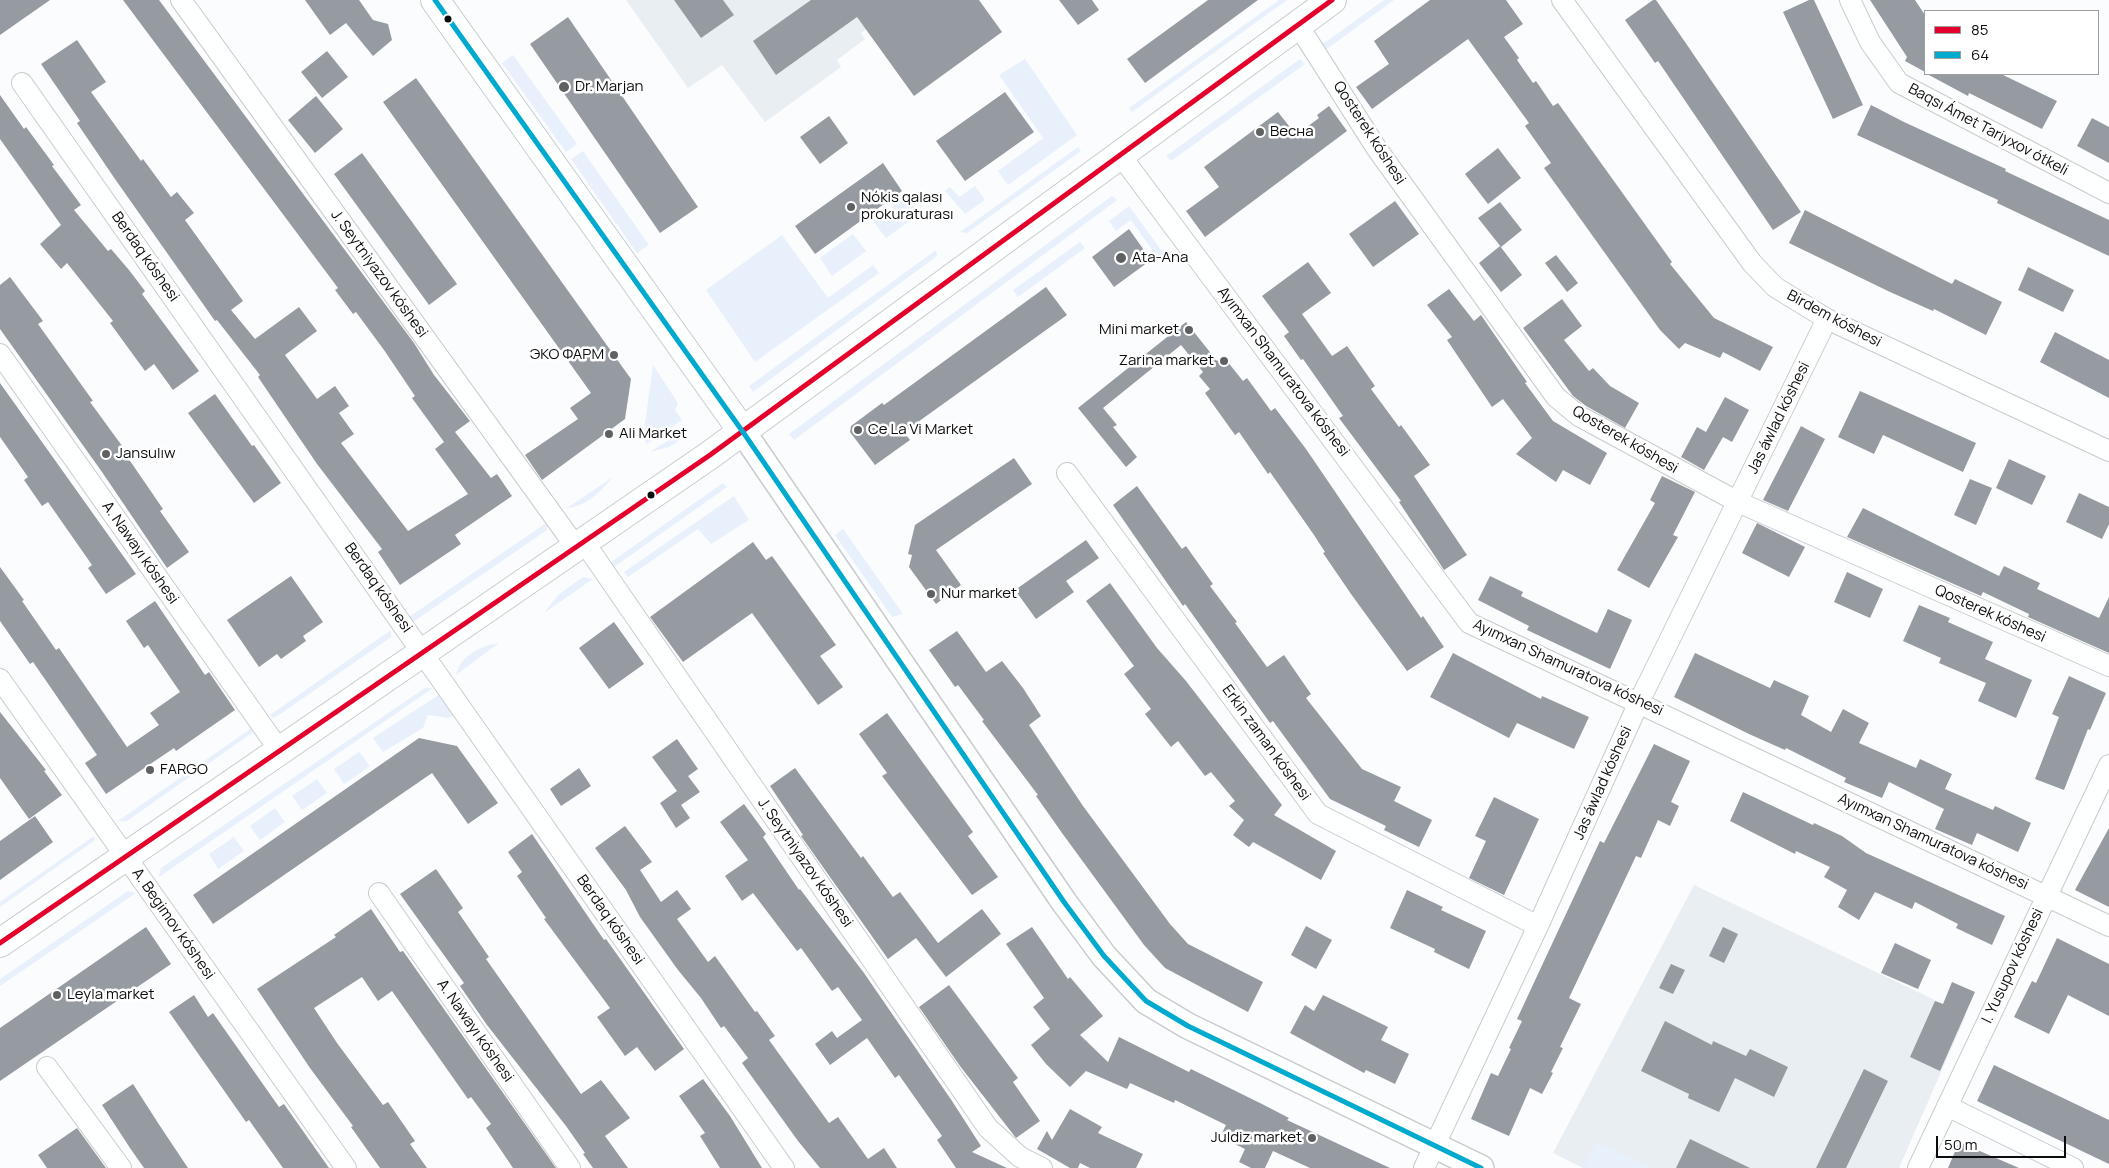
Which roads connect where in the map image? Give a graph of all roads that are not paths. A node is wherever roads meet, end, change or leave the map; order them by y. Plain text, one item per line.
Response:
1 (181, 0) edge
2 (434, 0) edge
3 (1332, 0) edge
4 (1562, 0) edge
5 (1850, 0) edge
6 (1298, 25) junction
7 (22, 83) dead end
8 (1121, 156) junction
9 (2109, 193) edge
10 (1827, 319) junction
11 (0, 354) edge
12 (743, 432) junction
13 (2109, 451) edge
14 (1067, 473) dead end
15 (1738, 502) junction
16 (580, 545) junction
17 (423, 653) junction
18 (2109, 666) edge
19 (0, 679) edge
20 (1639, 702) junction
21 (280, 751) junction
22 (2109, 765) edge
23 (126, 857) junction
24 (379, 893) dead end
25 (2046, 896) junction
26 (1538, 926) junction
27 (2109, 926) edge
28 (0, 943) edge
29 (47, 1067) dead end
30 (1947, 1106) junction
31 (1429, 1157) edge
32 (120, 1168) edge
33 (346, 1168) edge
34 (570, 1168) edge
35 (784, 1168) edge
36 (1042, 1168) edge
37 (1480, 1168) edge
38 (1918, 1168) edge
39 (2073, 1168) edge

1 - 16 street, J. Seytniyazov kóshesi
2 - 12 main road
3 - 6 main road
4 - 10 street, Birdem kóshesi
5 - 9 street, Baqsı Ámet Tariyxov ótkeli
6 - 8 main road
6 - 15 street, Qosterek kóshesi
7 - 17 street, Berdaq kóshesi
8 - 12 main road
8 - 20 street, Ayımxan Shamuratova kóshesi
10 - 13 street, Birdem kóshesi
10 - 15 street, Jas áwlad kóshesi
11 - 21 street, A. Nawayı kóshesi
12 - 16 main road
12 - 31 street
14 - 26 street, Erkin zaman kóshesi
15 - 18 street, Qosterek kóshesi
15 - 20 street, Jas áwlad kóshesi
16 - 17 main road
16 - 36 street, J. Seytniyazov kóshesi
17 - 21 main road
17 - 35 street, Berdaq kóshesi
19 - 23 street, A. Begimov kóshesi
20 - 25 street, Ayımxan Shamuratova kóshesi
20 - 26 street, Jas áwlad kóshesi
21 - 23 main road
22 - 25 street, I. Yusupov kóshesi
23 - 28 main road
23 - 33 street, A. Begimov kóshesi
24 - 34 street, A. Nawayı kóshesi
25 - 27 street, Ayımxan Shamuratova kóshesi
25 - 30 street, I. Yusupov kóshesi
26 - 31 street, Jas áwlad kóshesi
29 - 32 street
30 - 38 street, I. Yusupov kóshesi
30 - 39 street
31 - 37 street

